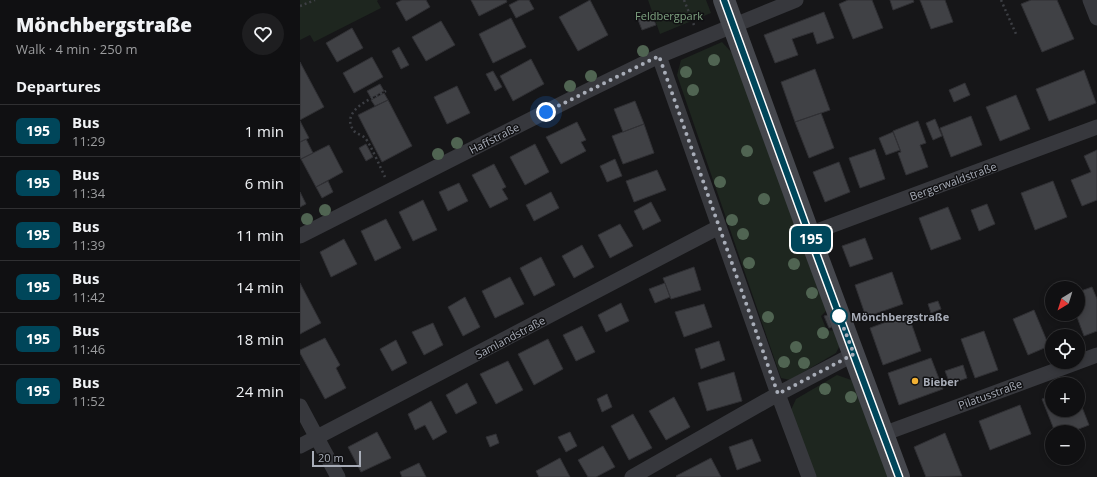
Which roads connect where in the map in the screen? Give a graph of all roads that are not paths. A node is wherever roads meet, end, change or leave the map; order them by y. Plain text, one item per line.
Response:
1 (724, 0) edge
2 (796, 0) edge
3 (1090, 0) edge
4 (1097, 18) edge
5 (734, 26) junction
6 (659, 56) junction
7 (1097, 127) edge
8 (719, 227) junction
9 (809, 234) junction
10 (300, 236) edge
11 (854, 354) junction
12 (1097, 355) edge
13 (778, 394) junction
14 (300, 406) edge
15 (883, 434) junction
16 (317, 438) junction
17 (300, 446) edge
18 (338, 477) edge
19 (632, 477) edge
20 (809, 477) edge
21 (900, 477) edge

1 - 5 street
2 - 5 street, Haffstraße
3 - 4 street
5 - 6 street, Haffstraße
5 - 9 street
6 - 8 street
6 - 10 street, Haffstraße
7 - 9 street, Bergerwaldstraße
8 - 13 street
8 - 16 street, Samlandstraße
9 - 11 street
11 - 13 street
11 - 15 street
12 - 15 street, Pilatusstraße
13 - 19 street
13 - 20 street
14 - 16 street
15 - 21 street
16 - 17 street, Samlandstraße
16 - 18 street

